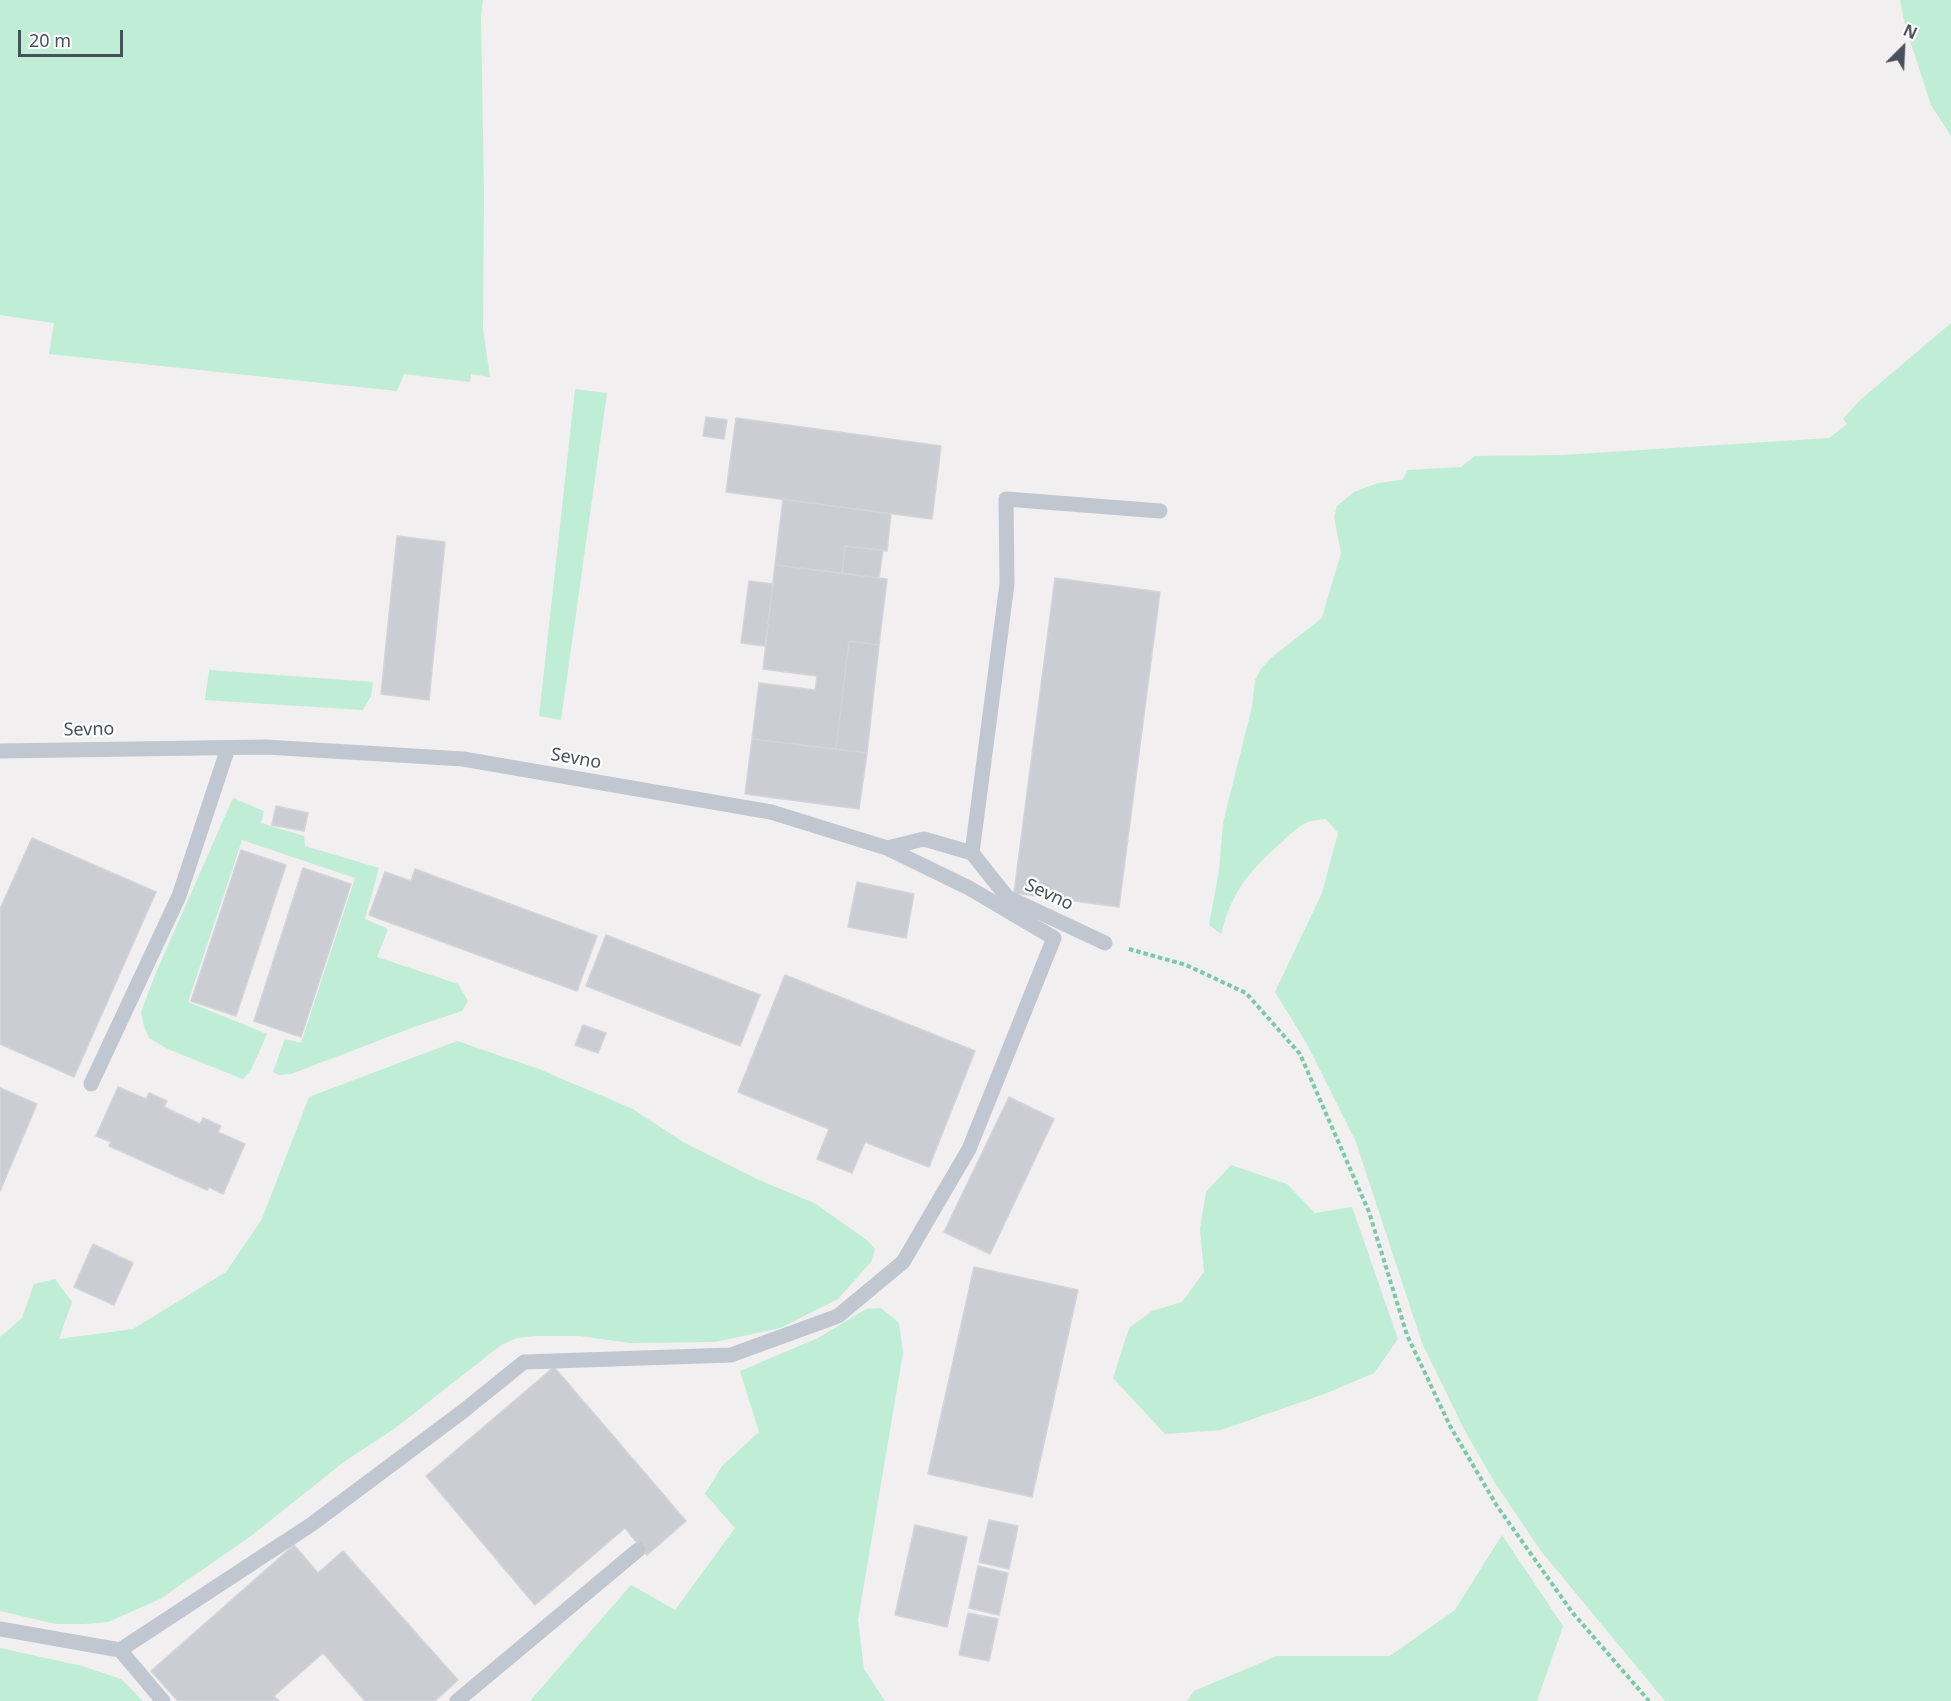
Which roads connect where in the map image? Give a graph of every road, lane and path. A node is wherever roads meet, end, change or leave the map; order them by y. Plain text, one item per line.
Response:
1 (1160, 511) dead end
2 (228, 748) junction
3 (0, 751) edge
4 (887, 848) junction
5 (972, 853) junction
6 (1105, 943) joint
7 (91, 1084) dead end
8 (638, 1550) dead end
9 (0, 1629) edge
10 (120, 1650) junction
11 (163, 1701) edge
12 (457, 1701) edge
13 (1649, 1701) edge

1 - 5 lane
2 - 3 lane, Sevno
2 - 4 lane, Sevno
2 - 7 lane
4 - 5 lane
4 - 10 lane, Sevno
5 - 6 lane, Sevno
6 - 13 path
8 - 12 lane
9 - 10 lane
10 - 11 lane

